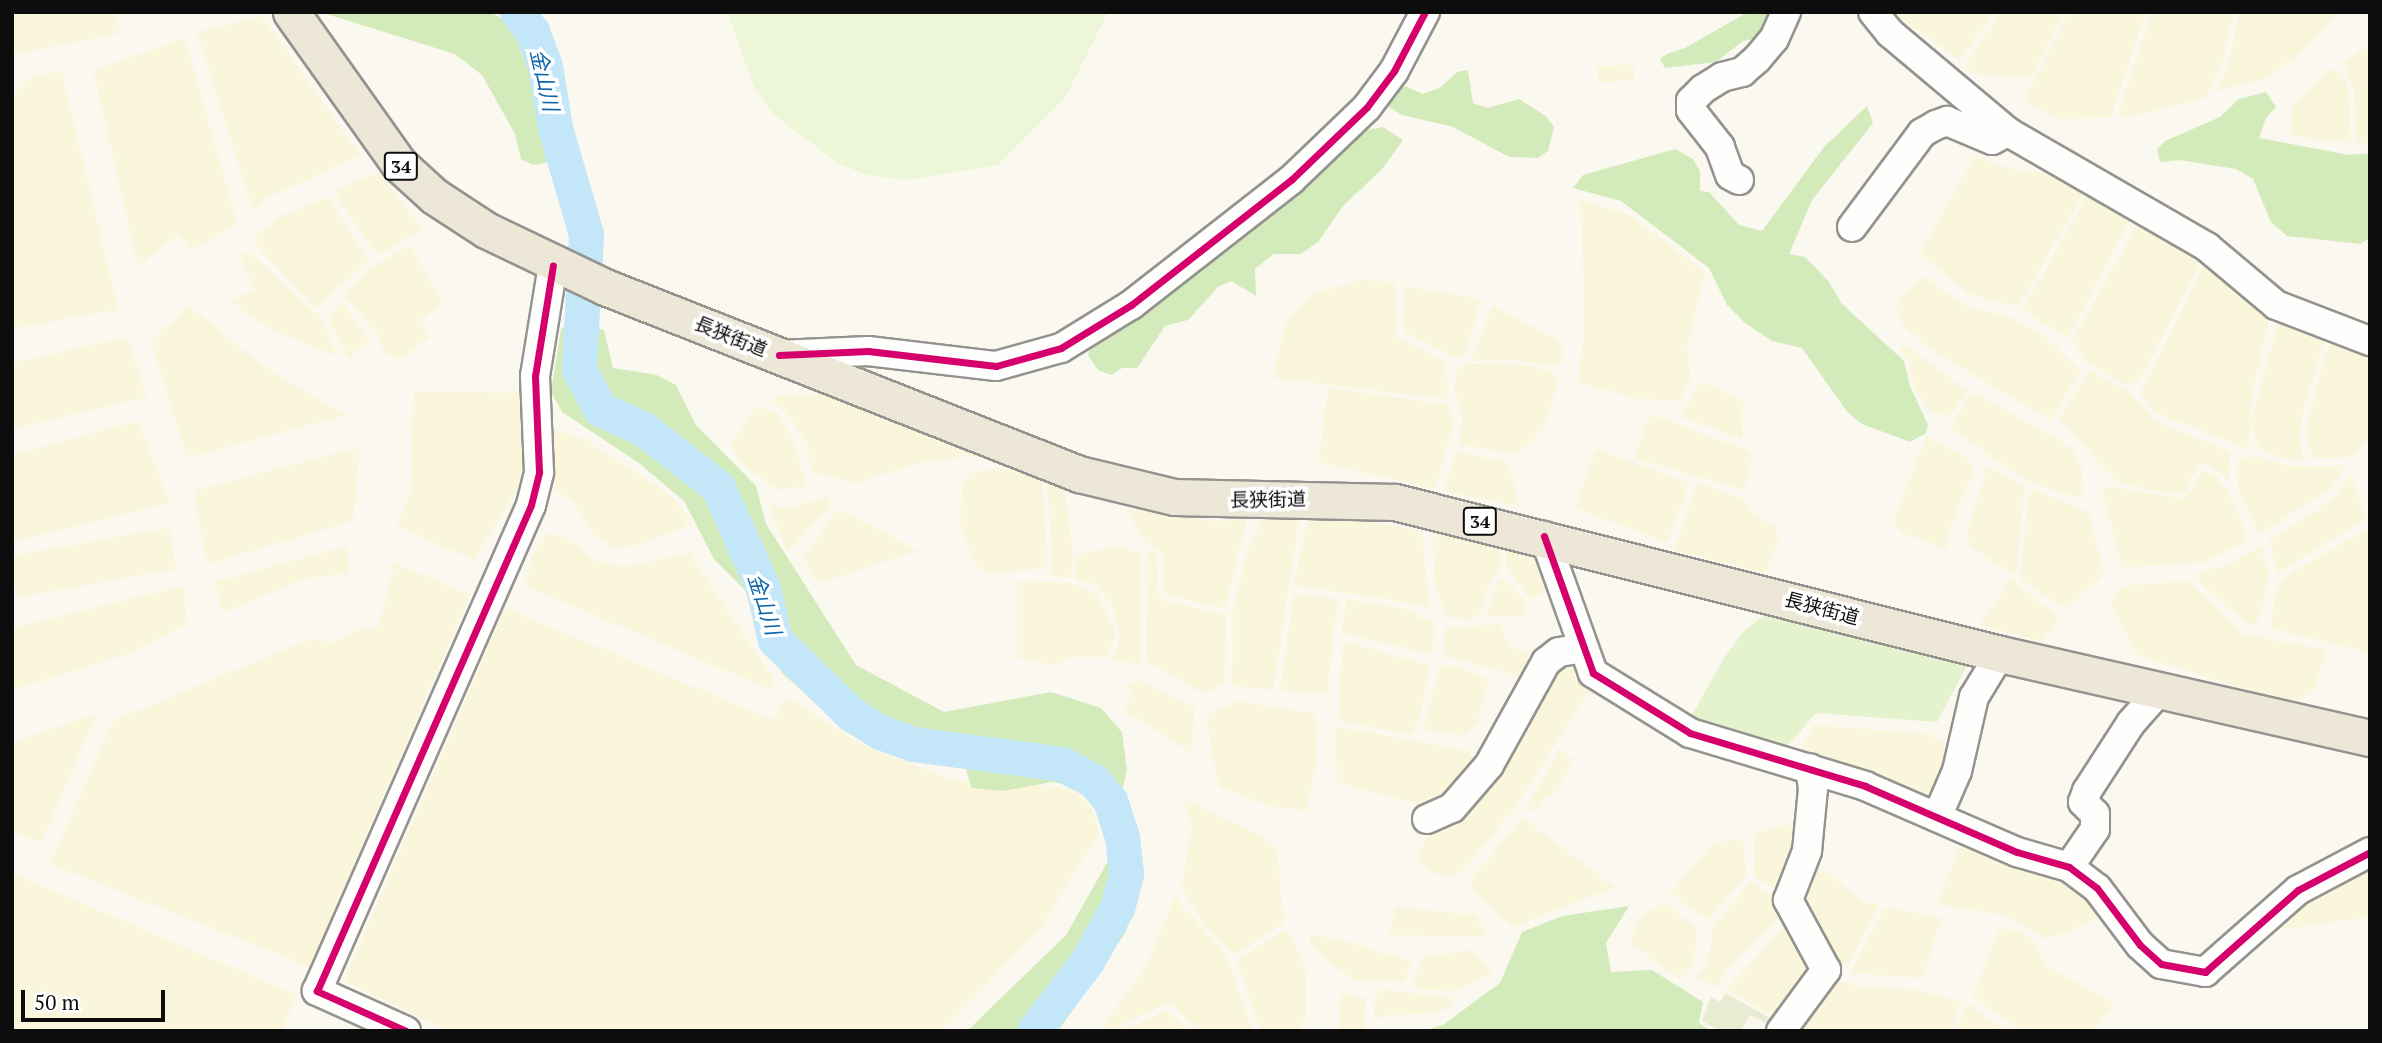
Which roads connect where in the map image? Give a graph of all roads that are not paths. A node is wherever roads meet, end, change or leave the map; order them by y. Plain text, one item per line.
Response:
1 (292, 12) edge
2 (1425, 12) edge
3 (1786, 12) edge
4 (1873, 12) edge
5 (2008, 132) junction
6 (1739, 180) dead end
7 (1852, 226) dead end
8 (556, 266) junction
9 (2370, 341) edge
10 (779, 355) junction
11 (1544, 536) junction
12 (1583, 648) junction
13 (2000, 654) junction
14 (2160, 690) junction
15 (2370, 738) edge
16 (1811, 768) junction
17 (1937, 817) junction
18 (1427, 819) dead end
19 (2370, 852) edge
20 (2069, 867) junction
21 (406, 1031) edge
22 (1781, 1031) edge

1 - 8 main road, 長狭街道 / 34
2 - 10 street
3 - 6 street
4 - 5 street
5 - 7 street
5 - 9 street
8 - 10 main road, 長狭街道 / 34
8 - 21 street
10 - 11 main road, 長狭街道 / 34
11 - 12 street
11 - 13 main road, 長狭街道 / 34
12 - 16 street
12 - 18 street
13 - 14 main road, 長狭街道 / 34
13 - 17 street
14 - 15 main road, 長狭街道 / 34
14 - 20 street
16 - 17 street
16 - 22 street
17 - 20 street
19 - 20 street

